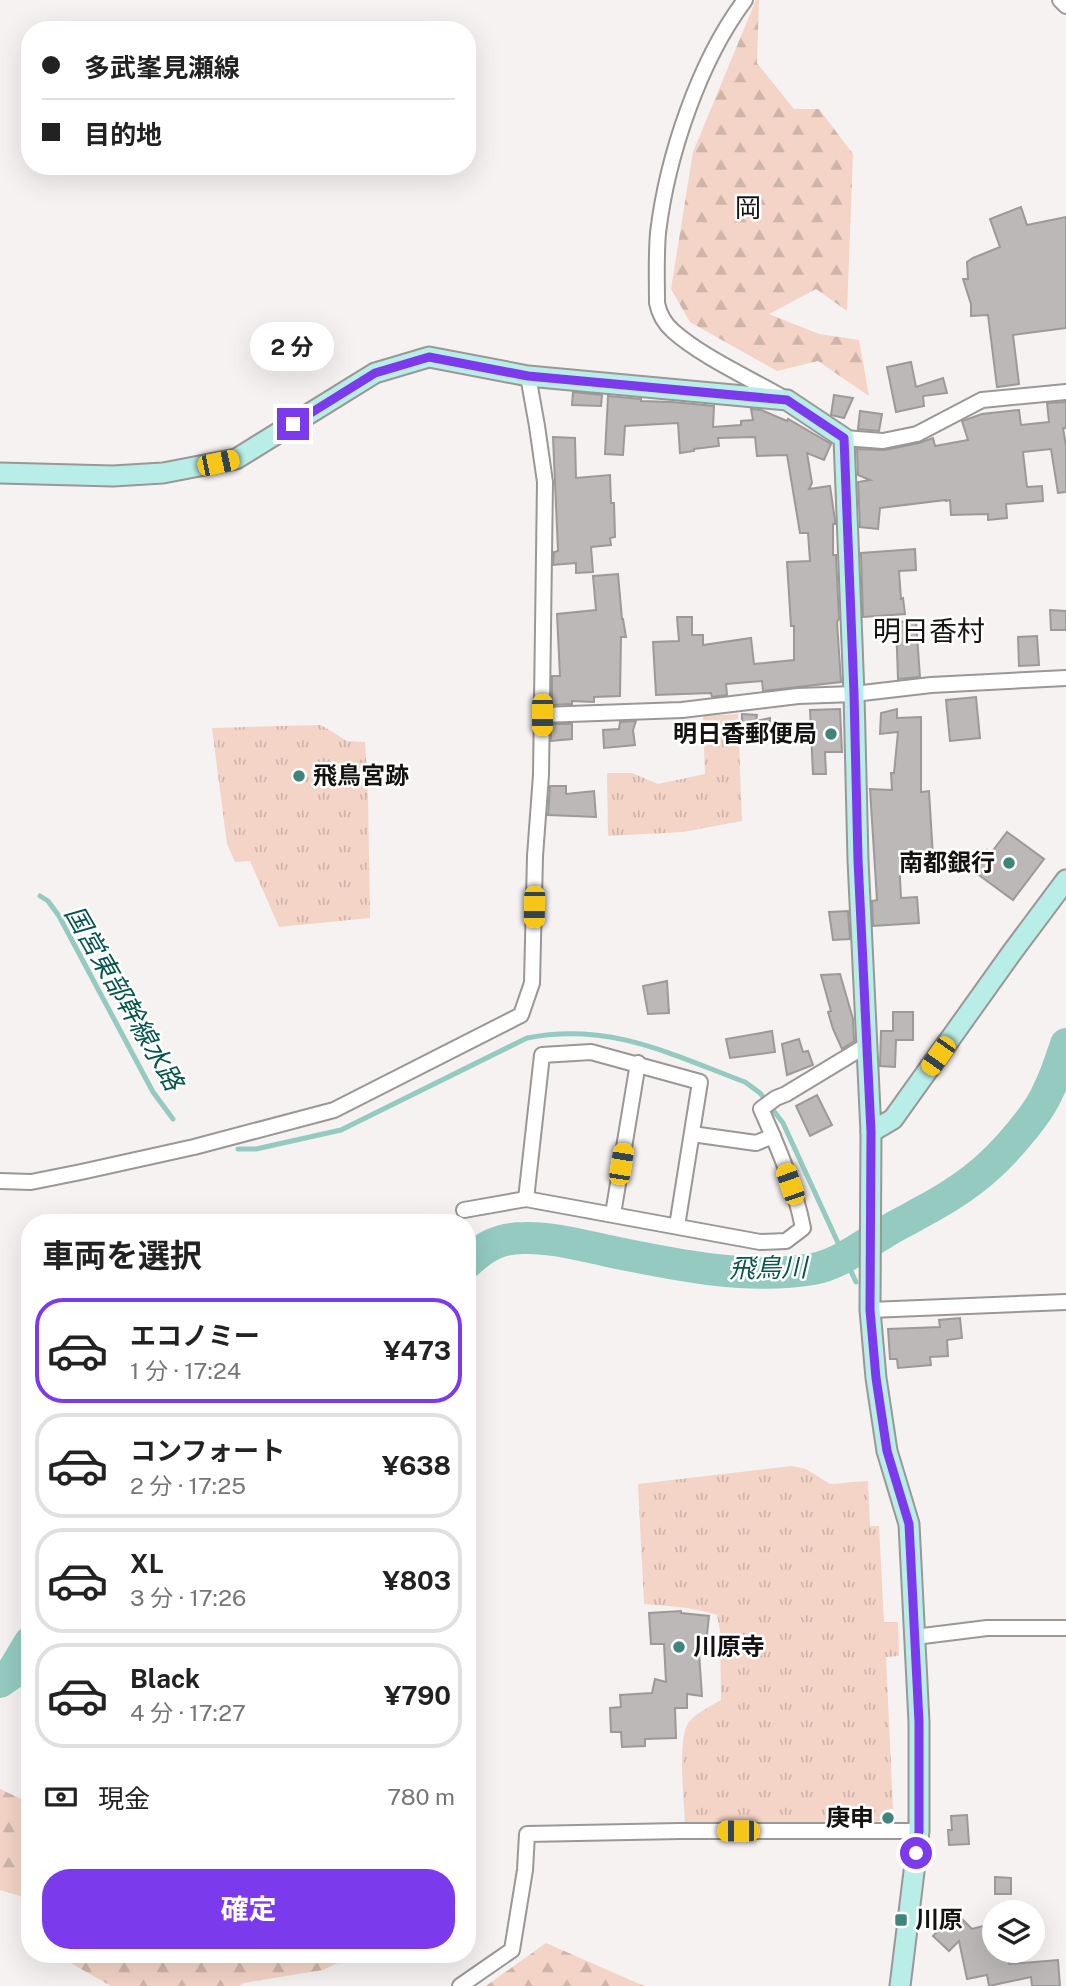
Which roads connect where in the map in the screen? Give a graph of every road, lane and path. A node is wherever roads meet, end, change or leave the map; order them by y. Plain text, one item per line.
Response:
1 (745, 0) edge
2 (1060, 0) edge
3 (1066, 6) edge
4 (528, 376) junction
5 (1066, 392) edge
6 (787, 400) junction
7 (844, 438) junction
8 (0, 473) edge
9 (1066, 678) edge
10 (854, 694) junction
11 (542, 715) junction
12 (1066, 880) edge
13 (867, 1045) junction
14 (638, 1063) junction
15 (871, 1132) junction
16 (692, 1135) junction
17 (773, 1136) junction
18 (0, 1181) edge
19 (526, 1199) junction
20 (464, 1210) dead end
21 (612, 1214) junction
22 (677, 1226) junction
23 (1066, 1302) edge
24 (870, 1310) junction
25 (1066, 1628) edge
26 (915, 1637) junction
27 (919, 1831) junction
28 (460, 1986) edge
29 (900, 1986) edge

1 - 6 street
2 - 3 street
4 - 6 street
4 - 8 street
4 - 11 street
5 - 7 street
6 - 7 street
7 - 10 street
9 - 10 street
10 - 11 street
10 - 13 street
11 - 18 street
12 - 15 street
13 - 15 street
13 - 17 street
14 - 16 street
14 - 19 street
14 - 21 street
15 - 24 street
16 - 17 street
16 - 22 street
17 - 22 street
19 - 20 street
19 - 21 street
21 - 22 street
23 - 24 street
24 - 26 street
25 - 26 street
26 - 27 street
27 - 28 street
27 - 29 street

